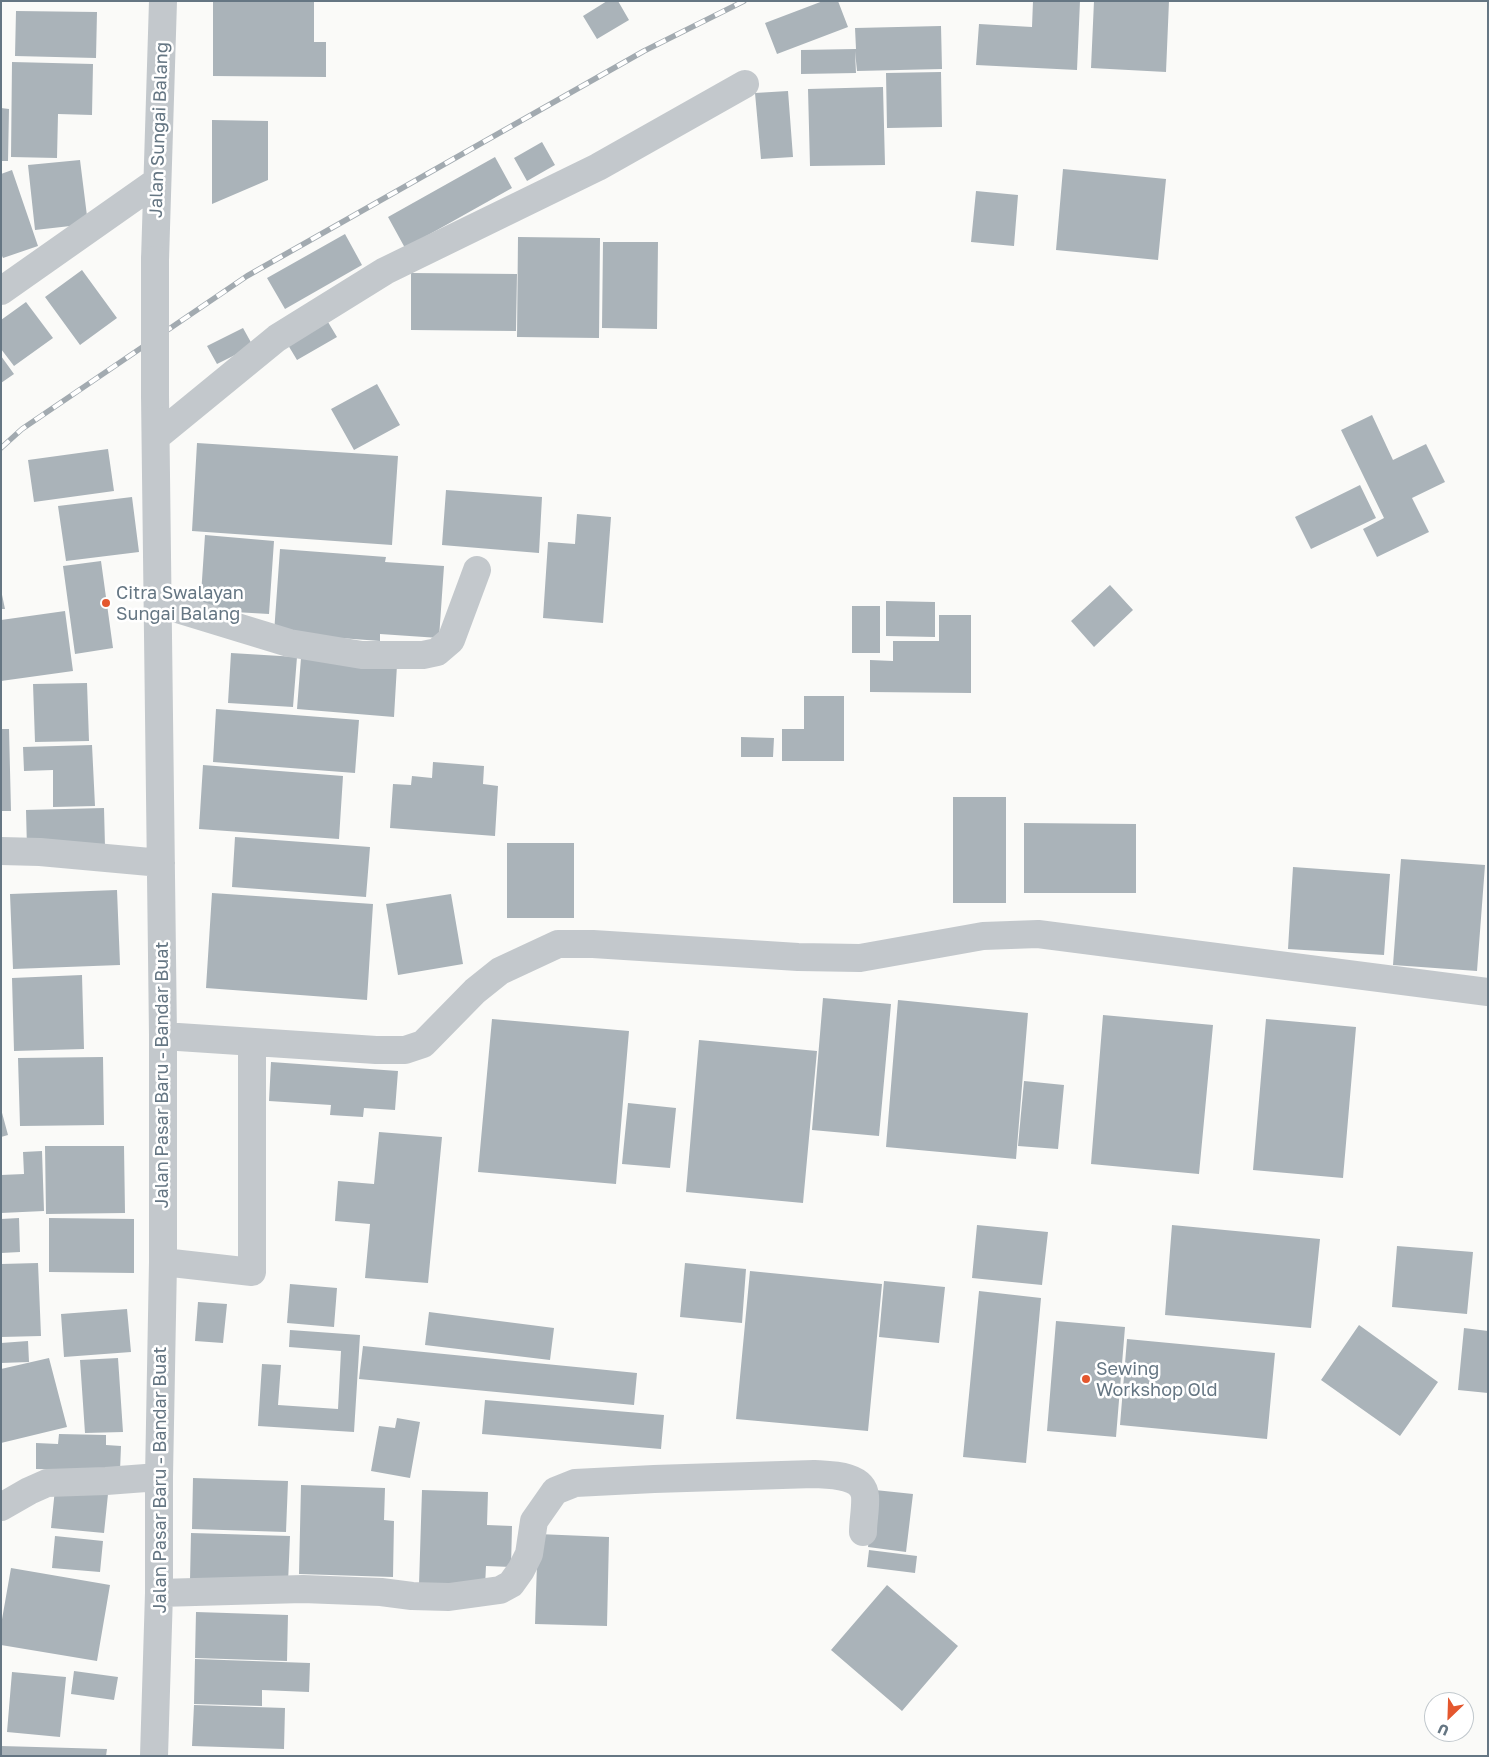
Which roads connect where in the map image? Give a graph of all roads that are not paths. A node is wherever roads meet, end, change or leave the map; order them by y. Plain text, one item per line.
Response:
1 (163, 1) edge
2 (745, 84) dead end
3 (156, 182) junction
4 (1, 292) edge
5 (156, 395) joint
6 (156, 437) junction
7 (476, 570) dead end
8 (158, 603) junction
9 (1, 851) edge
10 (160, 863) junction
11 (1488, 992) edge
12 (163, 1036) junction
13 (252, 1042) junction
14 (163, 1262) junction
15 (159, 1477) junction
16 (1, 1507) edge
17 (863, 1532) dead end
18 (159, 1594) junction
19 (154, 1756) edge

1 - 3 street, Jalan Sungai Balang
2 - 6 street
3 - 4 street
3 - 5 street, Jalan Sungai Balang, bridge
5 - 6 street, Jalan Pasar Baru - Bandar Buat
6 - 8 street, Jalan Pasar Baru - Bandar Buat
7 - 8 street
8 - 10 street, Jalan Pasar Baru - Bandar Buat
9 - 10 street
10 - 12 street, Jalan Pasar Baru - Bandar Buat
11 - 13 street
12 - 13 street
12 - 14 street, Jalan Pasar Baru - Bandar Buat
13 - 14 street
14 - 15 street, Jalan Pasar Baru - Bandar Buat
15 - 16 street
15 - 18 street, Jalan Pasar Baru - Bandar Buat
17 - 18 street
18 - 19 street, Jalan Pasar Baru - Bandar Buat

